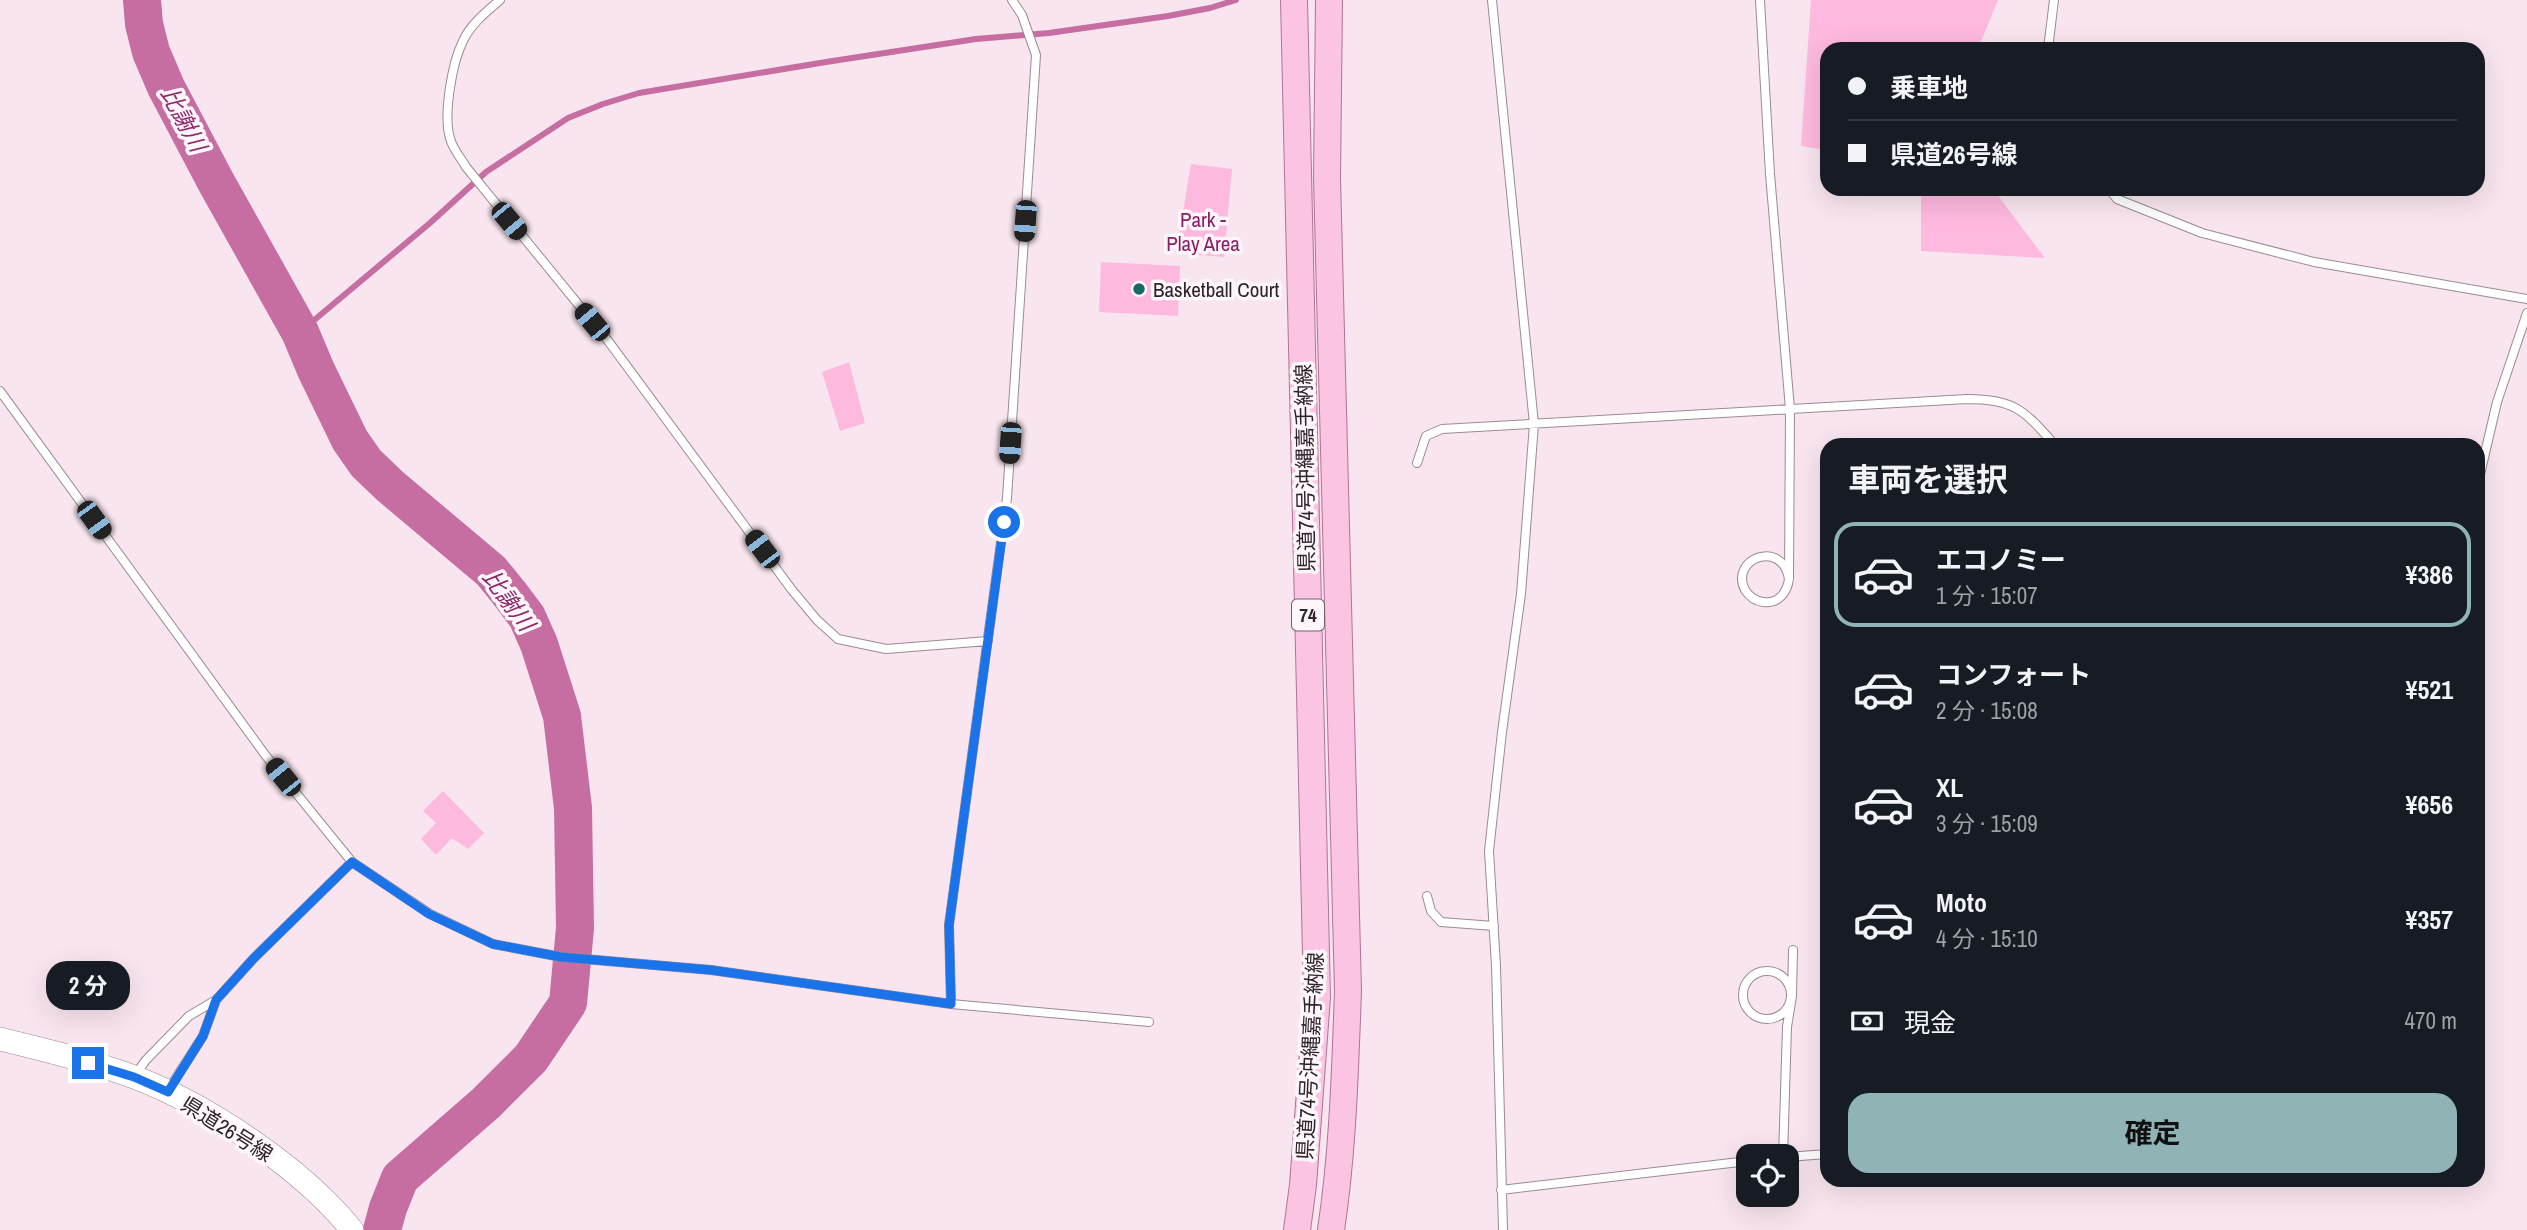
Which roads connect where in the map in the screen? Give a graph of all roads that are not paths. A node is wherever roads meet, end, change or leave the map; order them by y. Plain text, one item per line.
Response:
1 (500, 0) edge
2 (1012, 0) edge
3 (1294, 0) edge
4 (1329, 0) edge
5 (1492, 0) edge
6 (1760, 0) edge
7 (2054, 0) edge
8 (2049, 42) edge
9 (2115, 196) edge
10 (2527, 299) edge
11 (2527, 313) edge
12 (0, 391) edge
13 (1790, 409) junction
14 (1534, 424) junction
15 (2049, 438) edge
16 (2485, 453) edge
17 (1417, 463) dead end
18 (1789, 579) junction
19 (988, 640) junction
20 (352, 862) junction
21 (1427, 896) dead end
22 (1494, 926) junction
23 (1793, 950) dead end
24 (1792, 996) junction
25 (216, 1000) junction
26 (951, 1004) junction
27 (1149, 1022) dead end
28 (0, 1039) edge
29 (134, 1077) junction
30 (168, 1092) junction
31 (1785, 1144) edge
32 (1820, 1154) edge
33 (1799, 1156) edge
34 (1736, 1162) edge
35 (1501, 1190) junction
36 (348, 1225) edge
37 (1297, 1230) edge
38 (1331, 1230) edge
39 (1503, 1230) edge

1 - 19 lane
2 - 19 lane
3 - 37 main road, 県道74号沖縄嘉手納線 / 74
4 - 38 main road, 県道74号沖縄嘉手納線 / 74
5 - 14 lane
6 - 13 lane
7 - 8 lane
9 - 10 lane
11 - 16 lane
12 - 20 lane
13 - 14 lane
13 - 15 lane
13 - 18 lane
14 - 17 lane
14 - 22 lane
18 - 18 lane
19 - 26 lane
20 - 25 lane
20 - 26 lane
21 - 22 lane
22 - 35 lane
23 - 24 lane
24 - 24 lane
24 - 31 lane
25 - 29 lane
25 - 30 lane
26 - 27 lane
28 - 29 main road, 県道26号線
29 - 30 main road, 県道26号線
30 - 36 main road, 県道26号線
32 - 33 lane
34 - 35 lane
35 - 39 lane

